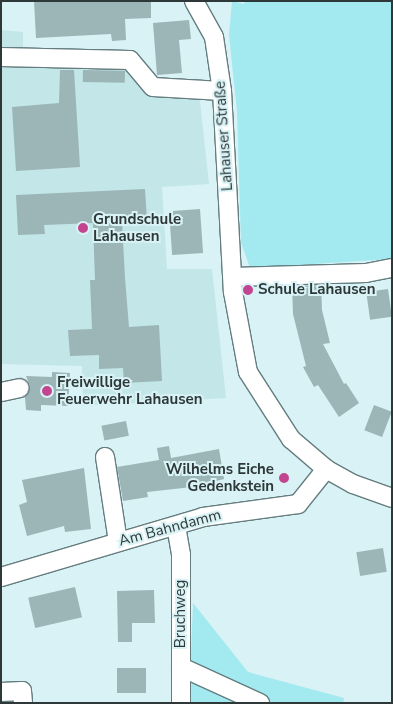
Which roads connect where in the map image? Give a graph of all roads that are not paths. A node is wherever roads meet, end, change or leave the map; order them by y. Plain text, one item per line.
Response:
1 (194, 1) edge
2 (1, 57) edge
3 (222, 90) junction
4 (392, 268) edge
5 (233, 277) junction
6 (20, 388) dead end
7 (1, 392) edge
8 (105, 457) dead end
9 (326, 469) junction
10 (392, 498) edge
11 (176, 526) junction
12 (118, 542) junction
13 (1, 577) edge
14 (181, 667) junction
15 (1, 692) edge
16 (24, 703) edge
17 (181, 703) edge
18 (260, 703) edge

1 - 3 street, Lahauser Straße
2 - 3 street
3 - 5 street, Lahauser Straße
4 - 5 street
5 - 9 street, Lahauser Straße
6 - 7 street
8 - 12 street
9 - 10 street, Lahauser Straße
9 - 11 street, Am Bahndamm
11 - 12 street, Am Bahndamm
11 - 14 street, Bruchweg
12 - 13 street, Am Bahndamm
14 - 17 street, Bruchweg
14 - 18 street
15 - 16 street

